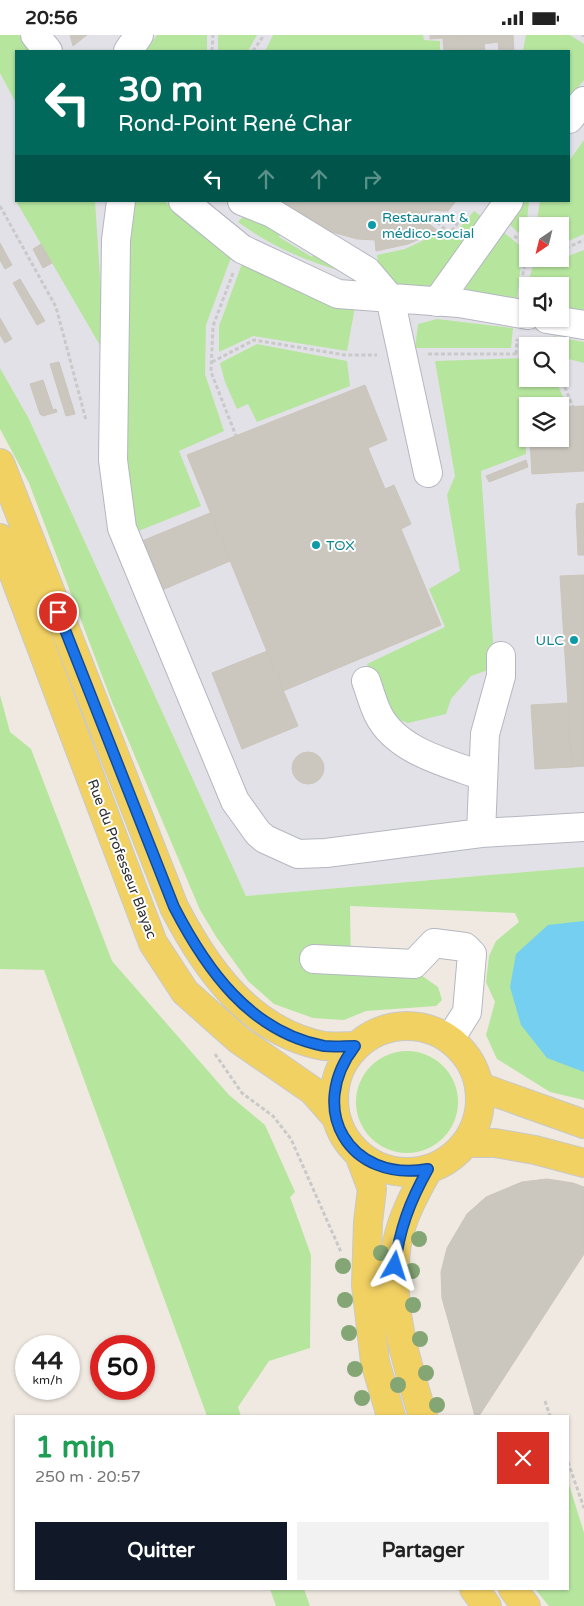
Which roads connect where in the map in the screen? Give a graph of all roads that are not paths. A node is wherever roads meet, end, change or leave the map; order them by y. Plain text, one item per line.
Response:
1 (35, 35) edge
2 (139, 35) edge
3 (47, 50) edge
4 (129, 50) edge
5 (584, 101) edge
6 (570, 118) edge
7 (121, 202) edge
8 (184, 202) edge
9 (244, 202) edge
10 (508, 202) edge
11 (390, 298) junction
12 (437, 302) junction
13 (519, 313) edge
14 (569, 323) edge
15 (584, 325) edge
16 (0, 463) edge
17 (428, 473) dead end
18 (0, 538) edge
19 (501, 655) dead end
20 (366, 681) dead end
21 (483, 776) junction
22 (584, 827) edge
23 (481, 833) junction
24 (314, 959) dead end
25 (450, 1039) junction
26 (355, 1046) junction
27 (480, 1087) junction
28 (335, 1116) junction
29 (584, 1124) edge
30 (466, 1143) junction
31 (359, 1155) junction
32 (584, 1163) edge
33 (428, 1169) junction
34 (391, 1415) edge
35 (423, 1415) edge
36 (475, 1590) edge
37 (514, 1590) edge
38 (487, 1606) edge
39 (526, 1606) edge

1 - 3 lane
2 - 4 lane
5 - 6 lane
7 - 23 lane
8 - 11 lane
9 - 11 lane
10 - 12 lane
11 - 12 lane
11 - 17 lane
12 - 13 lane
14 - 15 lane
16 - 26 main road
18 - 28 main road, Rue du Professeur Blayac
19 - 21 lane
20 - 21 lane
21 - 23 lane
22 - 23 lane
24 - 25 lane
25 - 26 main road
25 - 27 main road
26 - 28 main road
27 - 29 main road
27 - 30 main road
28 - 31 main road
30 - 32 main road
30 - 33 main road
31 - 33 main road
31 - 34 main road
33 - 35 main road
36 - 38 main road
37 - 39 main road

